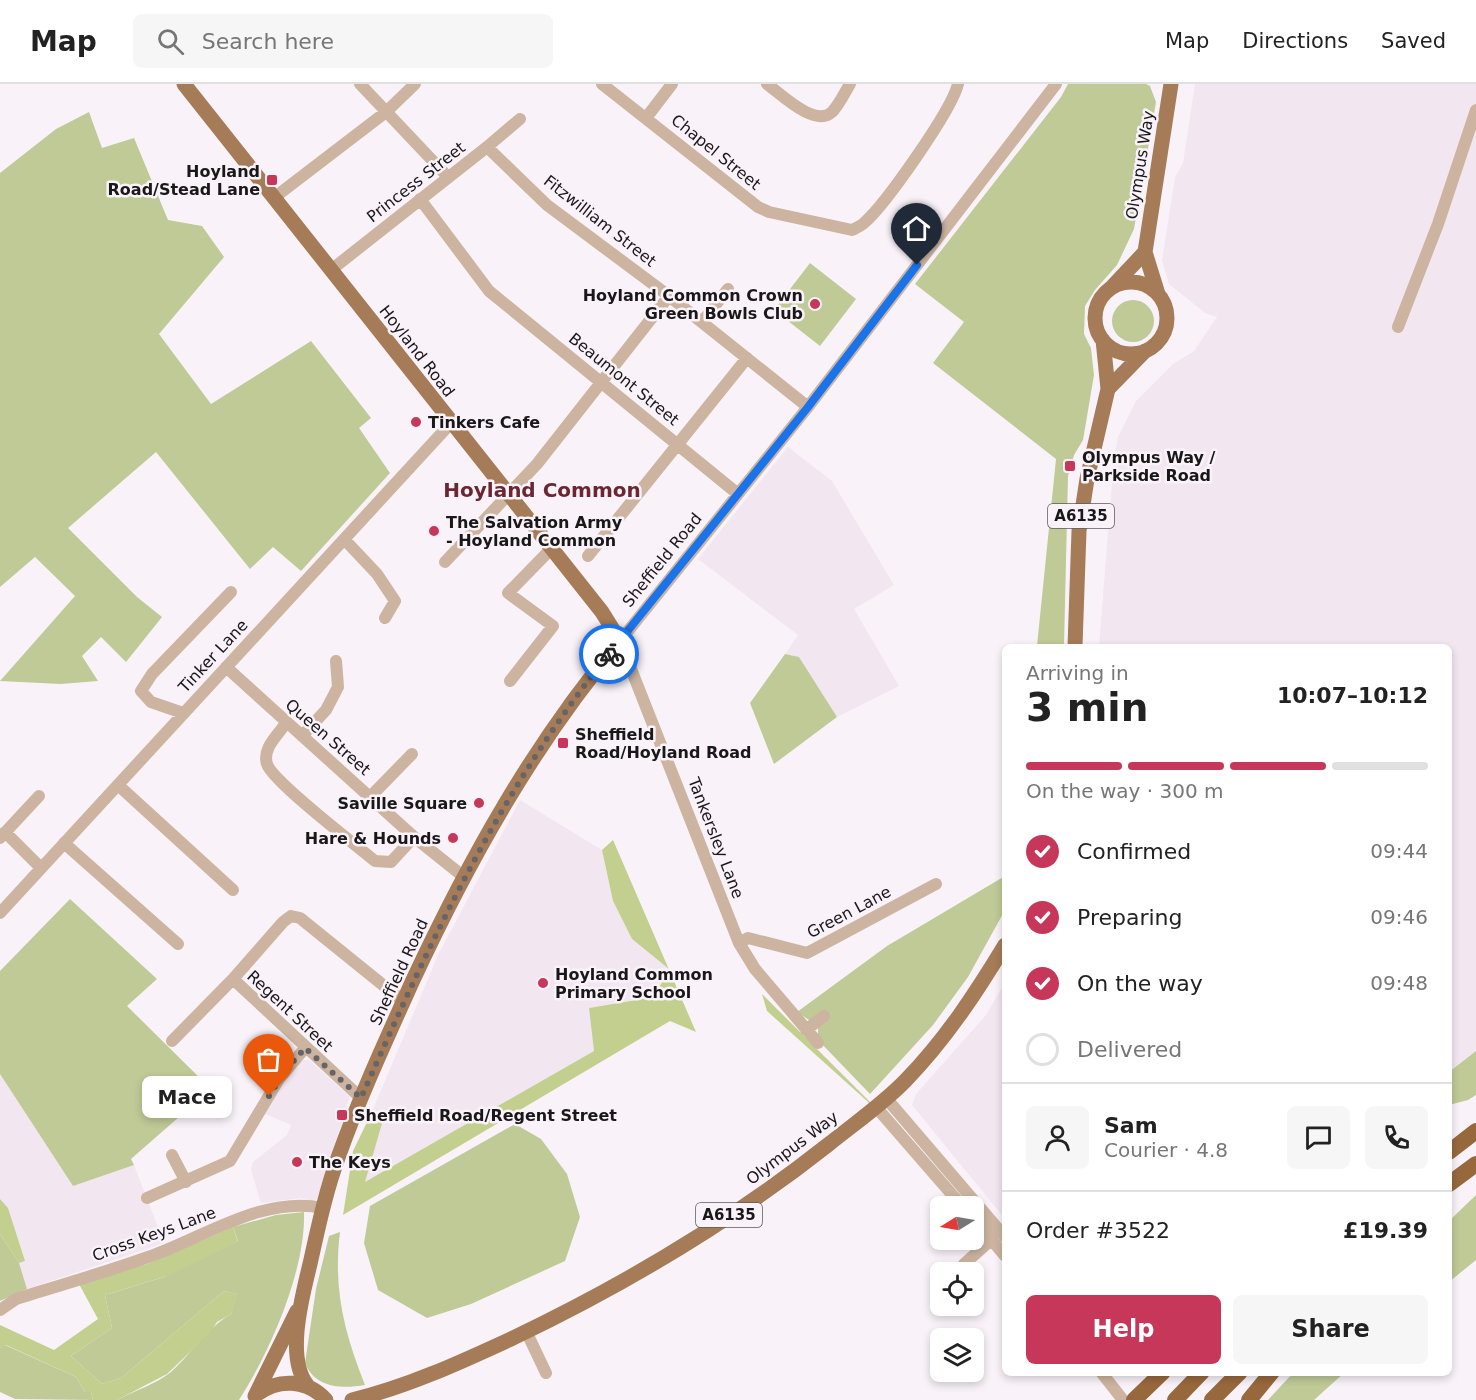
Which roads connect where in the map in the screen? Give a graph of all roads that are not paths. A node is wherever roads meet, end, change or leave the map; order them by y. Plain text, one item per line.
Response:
1 (184, 84) edge
2 (360, 84) edge
3 (415, 84) edge
4 (602, 84) edge
5 (672, 84) edge
6 (767, 84) edge
7 (850, 84) edge
8 (958, 84) edge
9 (1056, 84) edge
10 (1171, 84) edge
11 (1476, 110) edge
12 (386, 112) junction
13 (646, 118) junction
14 (520, 119) dead end
15 (487, 147) junction
16 (448, 177) junction
17 (275, 197) junction
18 (420, 199) junction
19 (1145, 252) junction
20 (331, 270) junction
21 (1113, 286) junction
22 (728, 289) dead end
23 (1158, 294) junction
24 (669, 296) junction
25 (702, 322) junction
26 (1398, 327) dead end
27 (1103, 340) junction
28 (1145, 351) junction
29 (747, 358) junction
30 (601, 380) junction
31 (1108, 389) junction
32 (808, 407) junction
33 (451, 423) junction
34 (676, 444) junction
35 (738, 494) junction
36 (508, 495) junction
37 (344, 539) junction
38 (551, 549) junction
39 (588, 556) dead end
40 (445, 562) dead end
41 (231, 592) dead end
42 (385, 618) dead end
43 (620, 641) junction
44 (1075, 644) edge
45 (336, 661) dead end
46 (226, 667) junction
47 (510, 681) dead end
48 (183, 713) junction
49 (286, 723) junction
50 (302, 736) junction
51 (412, 754) dead end
52 (118, 786) junction
53 (39, 796) dead end
54 (370, 796) junction
55 (3, 835) edge
56 (414, 837) junction
57 (64, 843) junction
58 (41, 867) junction
59 (464, 877) junction
60 (936, 884) dead end
61 (233, 890) dead end
62 (0, 912) edge
63 (739, 943) junction
64 (178, 944) dead end
65 (1002, 950) edge
66 (233, 979) junction
67 (404, 1002) junction
68 (824, 1016) dead end
69 (806, 1030) junction
70 (172, 1041) dead end
71 (818, 1043) dead end
72 (305, 1048) junction
73 (361, 1098) junction
74 (881, 1102) junction
75 (1476, 1131) edge
76 (1452, 1150) edge
77 (172, 1155) dead end
78 (1476, 1164) edge
79 (186, 1182) junction
80 (1452, 1182) edge
81 (954, 1196) edge
82 (147, 1198) dead end
83 (323, 1208) junction
84 (986, 1216) junction
85 (984, 1231) edge
86 (1002, 1234) edge
87 (992, 1240) junction
88 (1002, 1252) edge
89 (966, 1262) edge
90 (300, 1306) junction
91 (0, 1310) edge
92 (526, 1331) junction
93 (546, 1373) dead end
94 (1104, 1376) edge
95 (1159, 1376) edge
96 (1198, 1376) edge
97 (1236, 1376) edge
98 (1269, 1376) edge
99 (308, 1386) junction
100 (377, 1396) edge
101 (254, 1398) edge
102 (327, 1398) edge
103 (352, 1400) edge
104 (1123, 1400) edge
105 (1134, 1400) edge
106 (1175, 1400) edge
107 (1212, 1400) edge
108 (1249, 1400) edge

1 - 17 main road, Hoyland Road
2 - 12 street
3 - 12 street
4 - 13 street, Chapel Street
5 - 13 street
6 - 7 street
8 - 13 street, Chapel Street
9 - 32 street, Sheffield Road
10 - 19 main road, Olympus Way
11 - 26 street
12 - 16 street
12 - 17 street
14 - 15 street, Princess Street
15 - 16 street, Princess Street
15 - 24 street, Fitzwilliam Street
16 - 18 street, Princess Street
17 - 20 main road, Hoyland Road
18 - 20 street, Princess Street
18 - 30 street, Beaumont Street
19 - 21 main road, A6135
19 - 23 main road, Olympus Way
20 - 33 main road, Hoyland Road
21 - 23 main road
21 - 27 main road, A6135
22 - 25 street
23 - 28 main road, Olympus Way
24 - 25 street, Fitzwilliam Street
24 - 30 street
25 - 29 street, Fitzwilliam Street
27 - 28 main road
27 - 31 main road, A6135
28 - 31 main road, Olympus Way
29 - 32 street, Fitzwilliam Street
29 - 34 street
30 - 34 street, Beaumont Street
30 - 36 street
31 - 44 main road, A6135
32 - 35 street, Sheffield Road
33 - 36 main road, Hoyland Road
33 - 37 street, Tinker Lane
34 - 35 street, Beaumont Street
34 - 39 street
35 - 43 street, Sheffield Road
36 - 38 main road, Hoyland Road
36 - 40 street
37 - 42 street
37 - 46 street, Tinker Lane
38 - 43 main road, Hoyland Road
38 - 47 street
41 - 48 street
43 - 59 main road, Sheffield Road
43 - 63 street, Tankersley Lane
45 - 50 street
46 - 48 street, Tinker Lane
46 - 49 street, Queen Street
48 - 52 street, Tinker Lane
49 - 50 street, Queen Street
49 - 56 street
50 - 54 street, Queen Street
51 - 54 street
52 - 57 street, Tinker Lane
52 - 61 street
53 - 55 street
54 - 56 street, Queen Street
55 - 58 street
56 - 59 street, Queen Street
57 - 58 street, Tinker Lane
57 - 64 street
58 - 62 street, Tinker Lane
59 - 67 main road, Sheffield Road
60 - 63 street, Green Lane
63 - 69 street, Tankersley Lane
65 - 74 main road, Olympus Way / A6135
66 - 67 street, Regent Street
66 - 70 street
66 - 72 street, Regent Street
67 - 73 main road, Sheffield Road
68 - 69 street
69 - 71 street, Tankersley Lane
72 - 73 street, Regent Street
72 - 79 street
73 - 83 main road, Sheffield Road
74 - 81 street
74 - 84 street
74 - 92 main road, Olympus Way / A6135
75 - 76 highway
77 - 79 street
78 - 80 highway
79 - 82 street
83 - 90 main road, Sheffield Road
83 - 91 street, Cross Keys Lane
84 - 86 street
84 - 87 street
85 - 87 street
87 - 88 street
87 - 89 street
90 - 99 main road, Sheffield Road
90 - 101 main road, Sheffield Road
92 - 93 street
92 - 100 main road, Olympus Way / A6135
94 - 104 street
95 - 105 highway
96 - 106 highway
97 - 107 highway
98 - 108 highway
99 - 101 main road
99 - 102 main road
100 - 103 main road, Olympus Way / A6135

